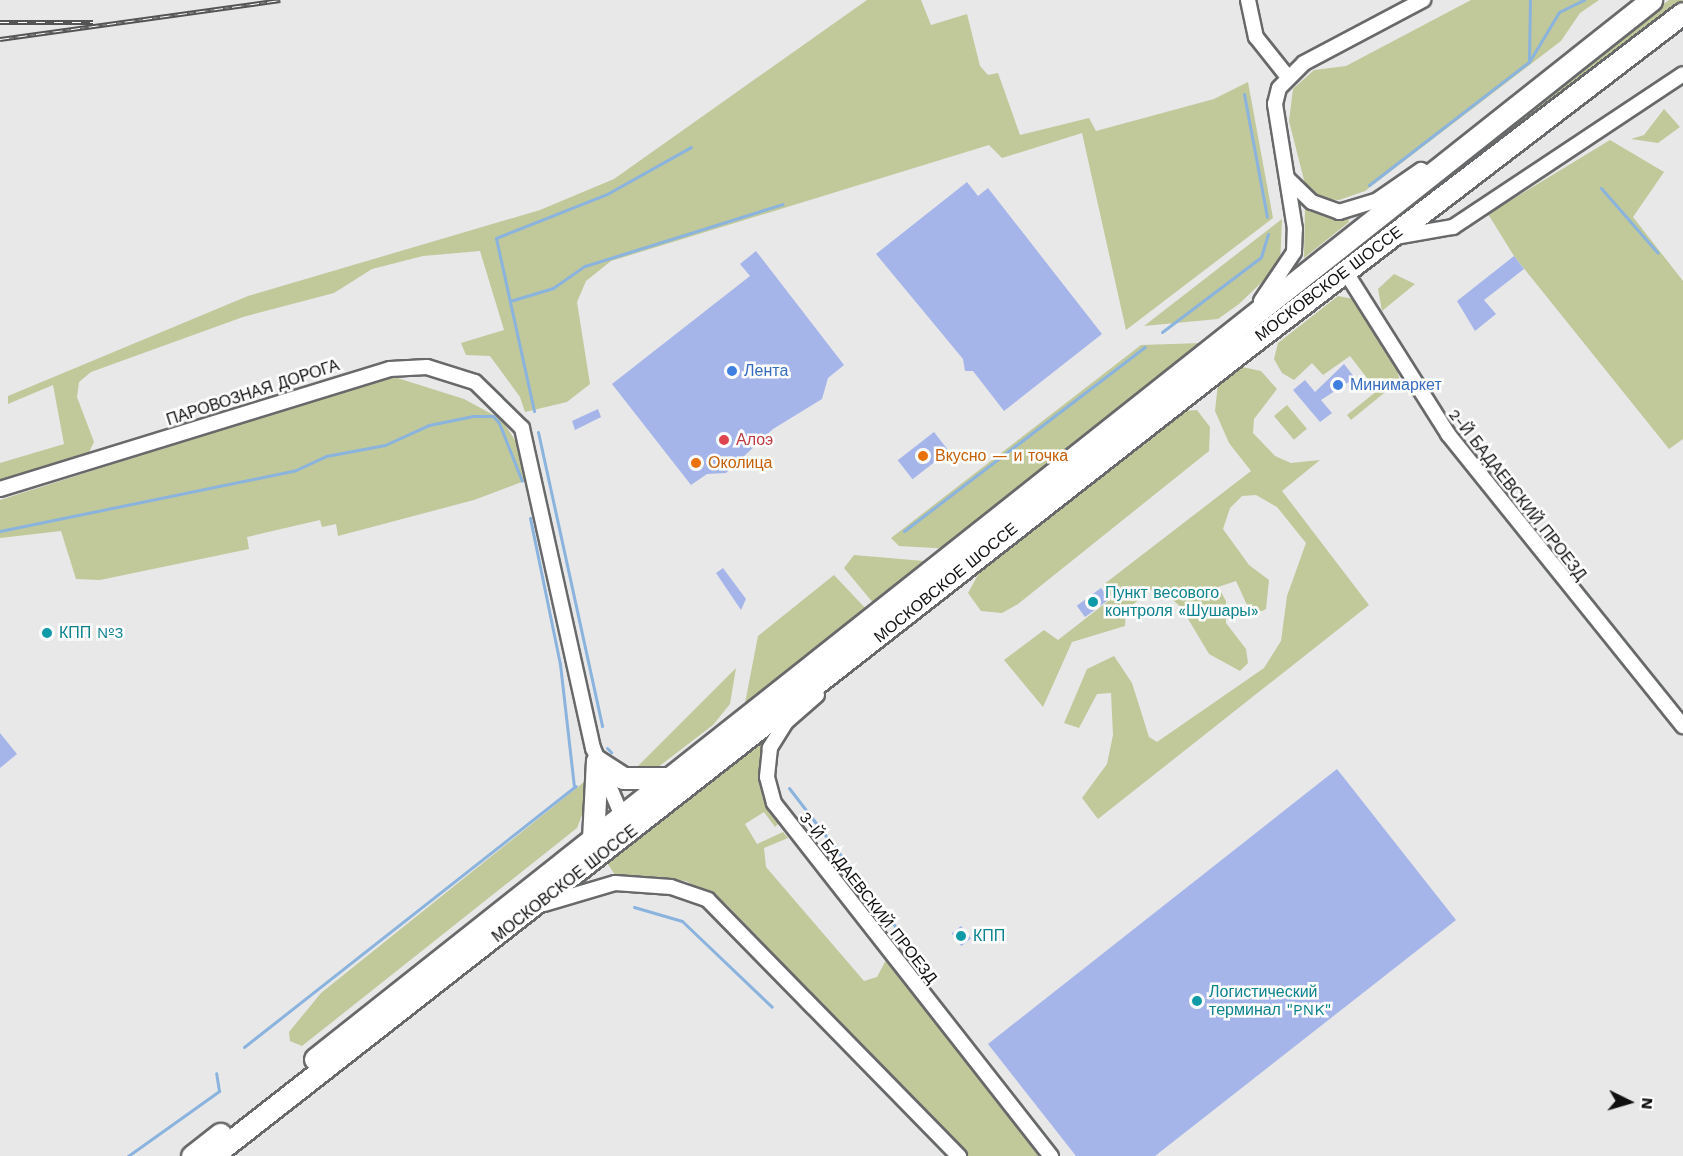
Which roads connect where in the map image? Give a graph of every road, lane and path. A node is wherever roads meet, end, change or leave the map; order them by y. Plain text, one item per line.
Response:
1 (1248, 0) edge
2 (1423, 0) edge
3 (1651, 0) edge
4 (1683, 13) edge
5 (1683, 74) edge
6 (1287, 76) junction
7 (1447, 157) junction
8 (1288, 179) junction
9 (1390, 238) junction
10 (1345, 271) junction
11 (1258, 311) junction
12 (0, 489) edge
13 (856, 656) junction
14 (1683, 726) edge
15 (597, 761) junction
16 (668, 778) junction
17 (626, 825) junction
18 (593, 839) junction
19 (535, 907) junction
20 (192, 1156) edge
21 (212, 1156) edge
22 (959, 1156) edge
23 (1051, 1156) edge

1 - 6 street
2 - 6 street
3 - 7 highway, МОСКОВСКОЕ ШОССЕ
4 - 9 highway, МОСКОВСКОЕ ШОССЕ
5 - 9 street
6 - 8 street
7 - 8 street
7 - 11 highway, МОСКОВСКОЕ ШОССЕ
8 - 11 street
9 - 10 highway, МОСКОВСКОЕ ШОССЕ
10 - 13 highway, МОСКОВСКОЕ ШОССЕ
10 - 14 street, 2-Й БАДАЕВСКИЙ ПРОЕЗД
11 - 16 highway, МОСКОВСКОЕ ШОССЕ
12 - 15 street, ПАРОВОЗНАЯ ДОРОГА
13 - 17 highway, МОСКОВСКОЕ ШОССЕ
13 - 23 street, 3-Й БАДАЕВСКИЙ ПРОЕЗД
15 - 16 highway
15 - 17 street, ПАРОВОЗНАЯ ДОРОГА
15 - 18 highway
16 - 17 highway, МОСКОВСКОЕ ШОССЕ
17 - 18 highway, МОСКОВСКОЕ ШОССЕ
17 - 19 highway, МОСКОВСКОЕ ШОССЕ
18 - 20 highway, МОСКОВСКОЕ ШОССЕ
19 - 21 highway, МОСКОВСКОЕ ШОССЕ
19 - 22 street

